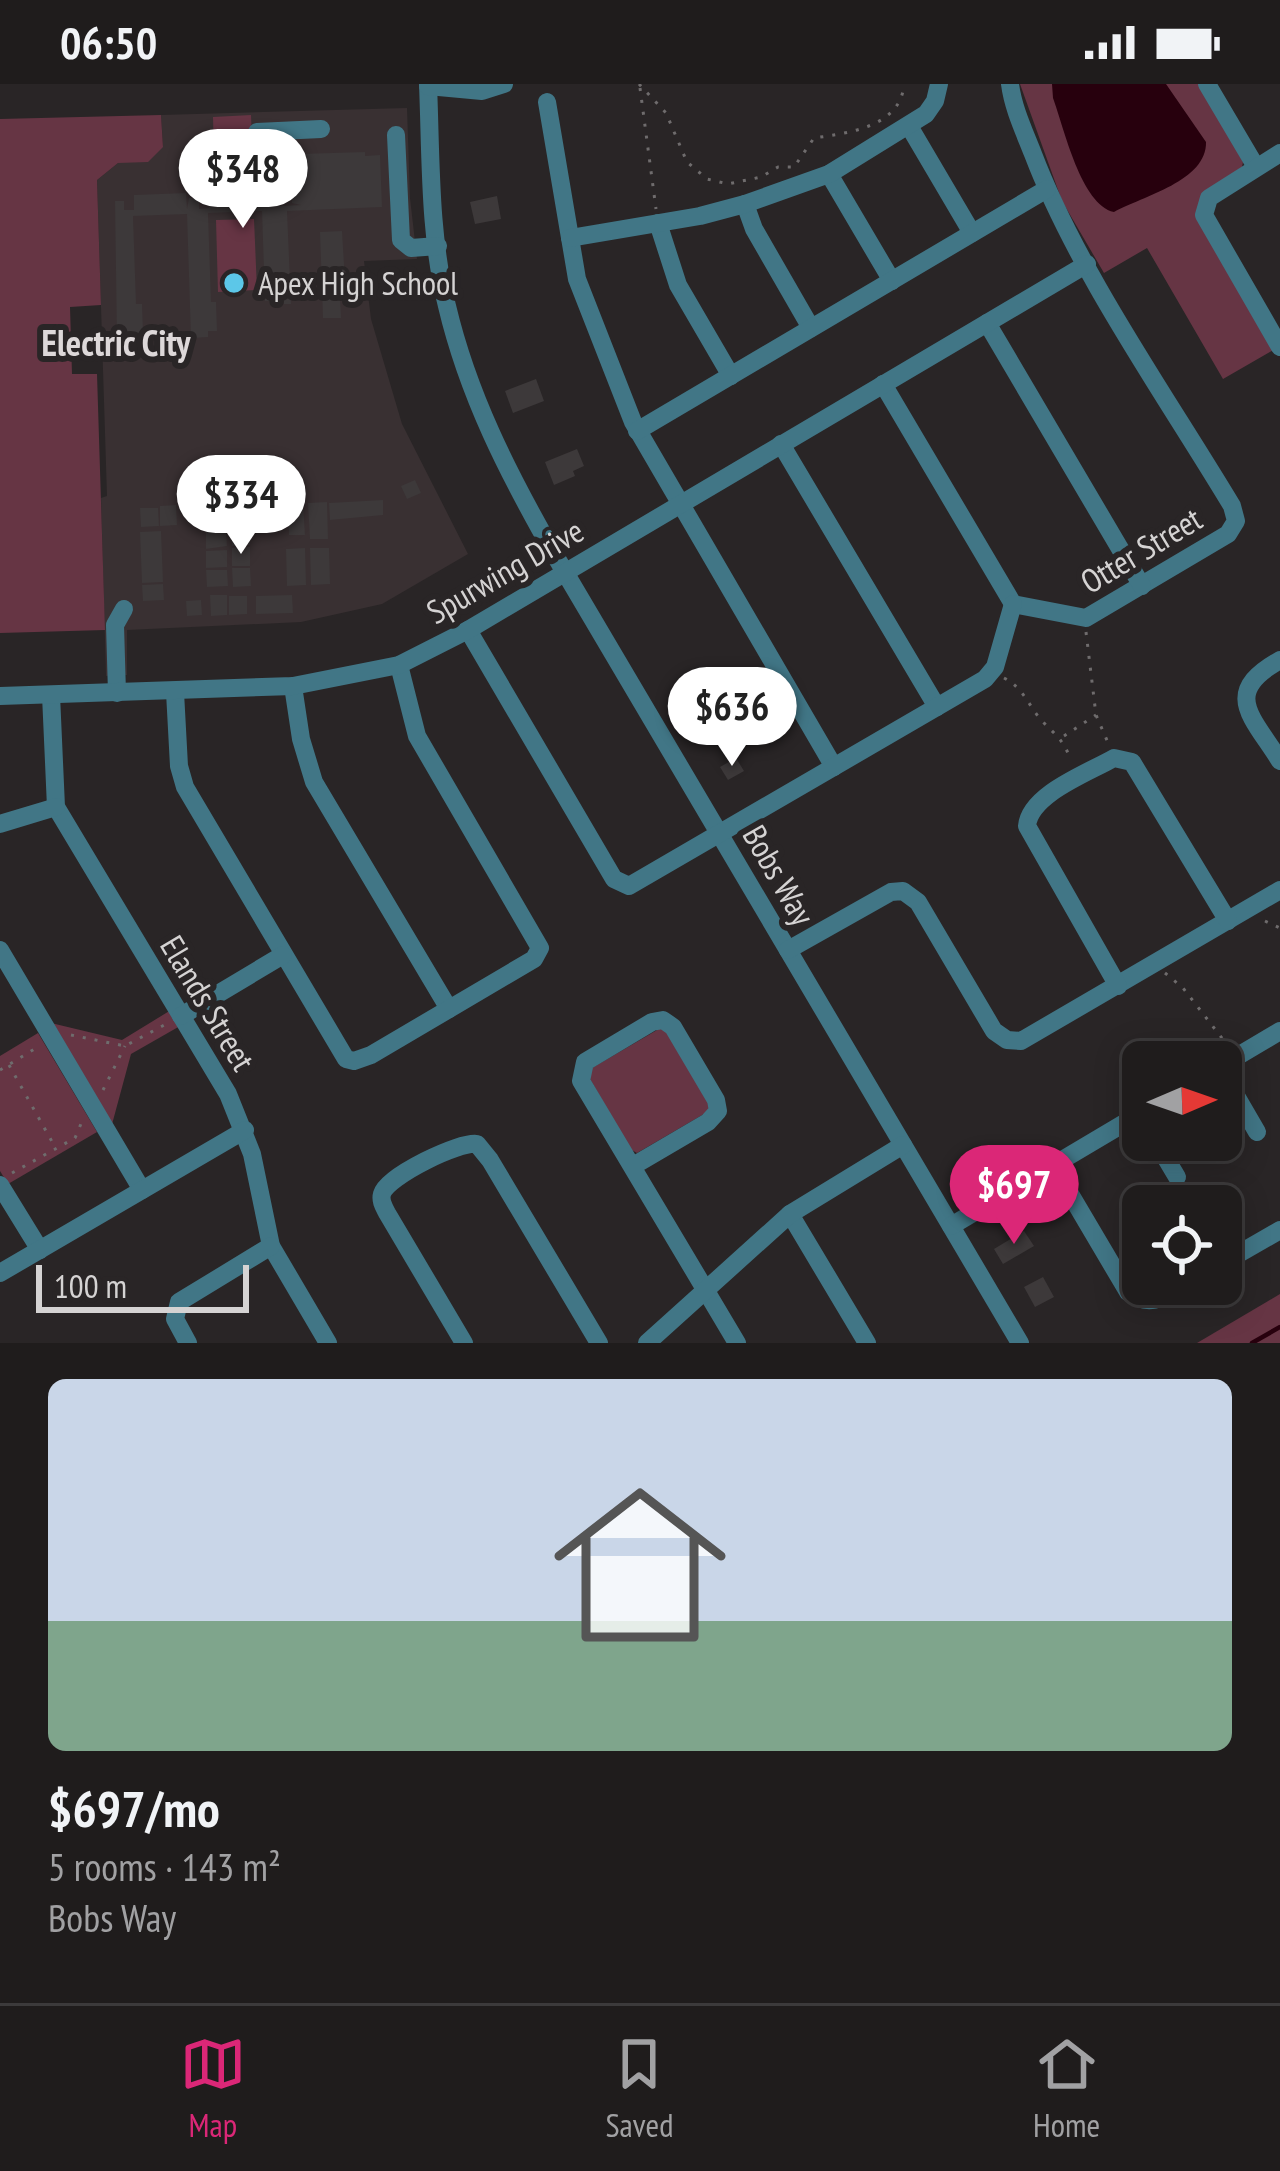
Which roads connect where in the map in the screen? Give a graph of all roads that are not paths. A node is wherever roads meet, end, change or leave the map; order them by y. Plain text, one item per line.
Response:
1 (504, 84) edge
2 (939, 84) edge
3 (1010, 84) edge
4 (1207, 84) edge
5 (428, 85) edge
6 (547, 102) dead end
7 (909, 126) junction
8 (320, 130) dead end
9 (257, 132) dead end
10 (396, 135) dead end
11 (1280, 153) edge
12 (1256, 167) junction
13 (829, 174) junction
14 (1047, 190) junction
15 (745, 204) junction
16 (658, 223) junction
17 (972, 233) junction
18 (570, 238) junction
19 (438, 246) junction
20 (1087, 264) junction
21 (892, 280) junction
22 (1272, 312) edge
23 (987, 323) junction
24 (811, 328) junction
25 (1280, 347) edge
26 (731, 376) junction
27 (883, 384) junction
28 (637, 431) junction
29 (781, 444) junction
30 (679, 504) junction
31 (565, 571) junction
32 (1142, 586) junction
33 (1013, 604) junction
34 (124, 609) dead end
35 (468, 630) junction
36 (1280, 660) edge
37 (399, 665) junction
38 (293, 686) junction
39 (176, 692) junction
40 (117, 693) junction
41 (51, 694) junction
42 (0, 696) edge
43 (938, 707) junction
44 (1280, 761) edge
45 (834, 767) junction
46 (56, 806) junction
47 (0, 824) edge
48 (720, 835) junction
49 (1280, 890) edge
50 (1228, 921) junction
51 (0, 950) edge
52 (788, 950) junction
53 (283, 955) junction
54 (1118, 986) junction
55 (449, 1009) junction
56 (181, 1016) junction
57 (1280, 1031) edge
58 (1242, 1054) edge
59 (1242, 1100) edge
60 (1122, 1126) edge
61 (245, 1130) junction
62 (1256, 1132) dead end
63 (903, 1145) junction
64 (1168, 1161) edge
65 (1053, 1165) junction
66 (633, 1166) junction
67 (1178, 1177) dead end
68 (0, 1182) edge
69 (142, 1190) junction
70 (790, 1214) junction
71 (951, 1226) junction
72 (1280, 1230) edge
73 (271, 1246) junction
74 (40, 1250) junction
75 (1242, 1252) edge
76 (0, 1273) edge
77 (1122, 1282) edge
78 (705, 1289) junction
79 (188, 1343) edge
80 (328, 1343) edge
81 (464, 1343) edge
82 (599, 1343) edge
83 (647, 1343) edge
84 (737, 1343) edge
85 (867, 1343) edge
86 (1020, 1343) edge

1 - 5 street
2 - 7 street
3 - 14 street
4 - 12 street
5 - 19 street, Bobs Way
6 - 18 street
7 - 13 street
7 - 17 street
8 - 9 street
10 - 19 street
11 - 12 street
12 - 22 street
13 - 15 street
13 - 21 street
14 - 17 street
14 - 20 street
15 - 16 street
15 - 24 street
16 - 18 street
16 - 26 street
17 - 21 street
18 - 28 street
19 - 31 street, Bobs Way
20 - 23 street, Spurwing Drive
20 - 32 street, Otter Street
21 - 24 street
22 - 25 street
23 - 27 street, Spurwing Drive
23 - 32 street
24 - 26 street
26 - 28 street
27 - 29 street, Spurwing Drive
27 - 33 street
28 - 30 street
29 - 30 street, Spurwing Drive
29 - 43 street
30 - 31 street, Spurwing Drive
30 - 45 street
31 - 35 street, Spurwing Drive
31 - 48 street, Bobs Way
32 - 33 street, Otter Street
33 - 43 street
34 - 40 street
35 - 37 street, Spurwing Drive
35 - 48 street
36 - 44 street
37 - 38 street, Spurwing Drive
37 - 55 street
38 - 39 street, Spurwing Drive
38 - 55 street
39 - 40 street, Spurwing Drive
39 - 53 street
40 - 41 street, Spurwing Drive
41 - 42 street, Spurwing Drive
41 - 46 street, Elands Street
43 - 45 street
45 - 48 street
46 - 47 street
46 - 56 street, Elands Street
48 - 52 street, Bobs Way
49 - 50 street
50 - 54 street
50 - 54 street
51 - 69 street
52 - 54 street
52 - 63 street, Bobs Way
53 - 55 street
53 - 56 street
56 - 61 street, Elands Street
57 - 58 street
59 - 62 street
60 - 65 street
61 - 69 street
61 - 73 street, Elands Street
63 - 70 street
63 - 71 street, Bobs Way
64 - 67 street
65 - 71 street
65 - 77 street
66 - 66 street
66 - 78 street
68 - 74 street
69 - 74 street
70 - 78 street
70 - 85 street
71 - 86 street, Bobs Way
72 - 75 street
73 - 79 street
73 - 80 street, Elands Street
74 - 76 street
78 - 83 street
78 - 84 street
81 - 82 street

